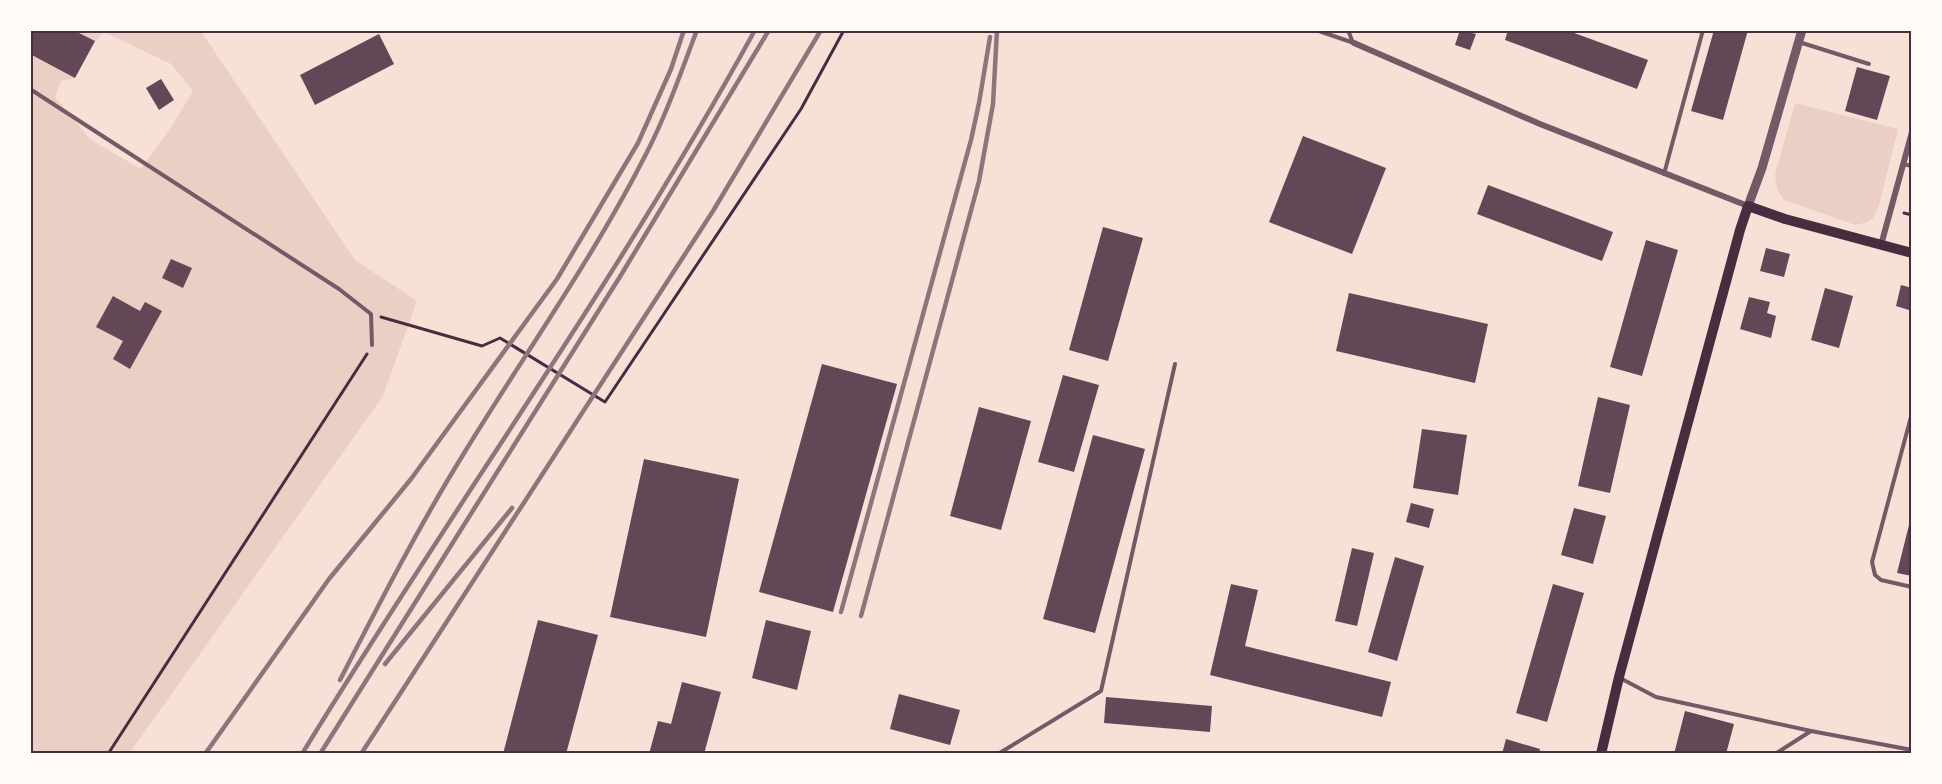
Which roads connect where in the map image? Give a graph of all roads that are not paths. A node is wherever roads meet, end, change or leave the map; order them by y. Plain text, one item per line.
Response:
1 (1316, 30) edge
2 (1348, 30) edge
3 (1703, 30) edge
4 (1802, 30) edge
5 (1799, 42) junction
6 (1354, 43) junction
7 (1869, 64) dead end
8 (30, 89) edge
9 (1912, 132) edge
10 (1903, 164) junction
11 (1912, 166) edge
12 (1664, 174) junction
13 (1748, 207) junction
14 (1880, 245) junction
15 (1911, 250) edge
16 (372, 345) road end
17 (1175, 363) dead end
18 (1912, 413) edge
19 (1912, 587) edge
20 (1619, 677) junction
21 (1811, 731) junction
22 (1912, 750) edge
23 (999, 754) edge
24 (1601, 754) edge
25 (1774, 754) edge

1 - 6 lane
2 - 6 lane
3 - 12 lane
4 - 5 street
5 - 7 lane
5 - 13 street
6 - 12 street
8 - 16 lane
9 - 10 street
10 - 11 lane
10 - 14 street
12 - 13 street
13 - 14 main road
13 - 20 main road
14 - 15 main road
17 - 23 lane
18 - 19 lane
20 - 21 lane
20 - 24 main road
21 - 22 lane
21 - 25 lane

